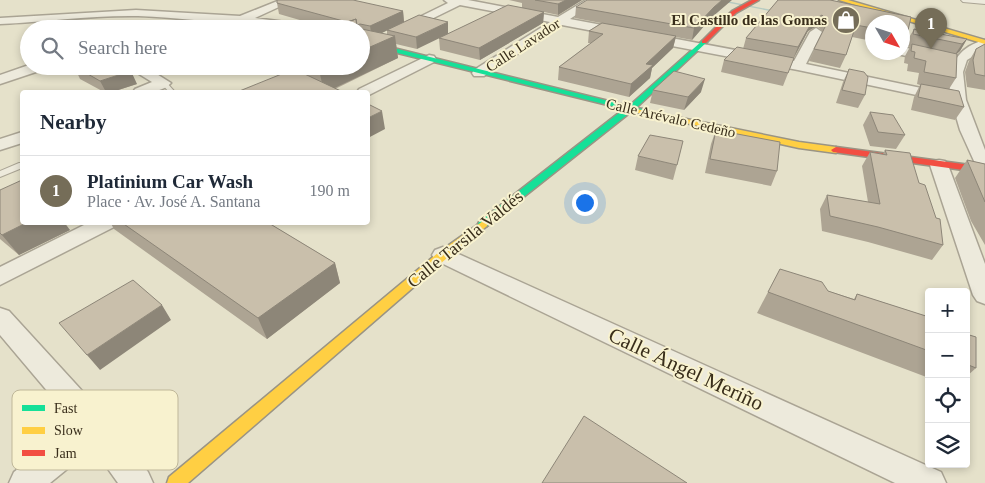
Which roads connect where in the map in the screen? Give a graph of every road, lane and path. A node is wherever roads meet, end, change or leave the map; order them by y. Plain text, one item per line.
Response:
1 (290, 0) edge
2 (593, 0) edge
3 (842, 0) edge
4 (962, 0) edge
5 (457, 1) edge
6 (168, 2) dead end
7 (985, 2) edge
8 (76, 4) dead end
9 (749, 4) edge
10 (136, 12) junction
11 (122, 13) junction
12 (20, 20) edge
13 (32, 20) joint
14 (115, 20) edge
15 (242, 20) joint
16 (0, 21) edge
17 (558, 22) junction
18 (816, 32) edge
19 (370, 41) edge
20 (984, 42) edge
21 (370, 44) edge
22 (698, 48) junction
23 (910, 53) edge
24 (429, 59) junction
25 (959, 63) junction
26 (798, 66) junction
27 (20, 73) edge
28 (480, 73) junction
29 (147, 75) edge
30 (0, 80) edge
31 (168, 88) edge
32 (154, 90) edge
33 (368, 90) edge
34 (960, 100) junction
35 (631, 108) junction
36 (20, 138) edge
37 (0, 145) edge
38 (939, 165) junction
39 (20, 166) edge
40 (985, 169) edge
41 (0, 174) edge
42 (101, 225) edge
43 (443, 255) junction
44 (0, 277) edge
45 (985, 295) edge
46 (0, 318) edge
47 (63, 390) edge
48 (41, 470) edge
49 (127, 470) edge
50 (24, 483) edge
51 (137, 483) edge
52 (176, 483) edge
53 (930, 483) edge

1 - 15 street
2 - 17 street, Calle Lavador
3 - 20 street
4 - 7 lane
5 - 17 street
5 - 19 street
6 - 10 street
8 - 13 street
9 - 22 street, Calle Tarsila Valdés
10 - 11 street
10 - 15 street
11 - 13 street
11 - 14 street
12 - 16 street
17 - 22 street
17 - 28 street, Calle Lavador
18 - 26 street
20 - 25 street
21 - 24 street, Calle Arévalo Cedeño
22 - 26 street
22 - 35 street, Calle Tarsila Valdés
23 - 25 street
24 - 28 street, Calle Arévalo Cedeño
24 - 33 street
25 - 34 street
26 - 34 street
27 - 30 street
28 - 35 street, Calle Arévalo Cedeño
29 - 31 street
31 - 32 street
34 - 40 street
35 - 38 street, Calle Arévalo Cedeño
35 - 43 street, Calle Tarsila Valdés
36 - 37 street
38 - 40 street, Calle Arévalo Cedeño
38 - 45 street
39 - 41 lane
42 - 44 street
43 - 52 street, Calle Tarsila Valdés
43 - 53 street, Calle Ángel Meriño
46 - 47 street
48 - 50 street
49 - 51 street

